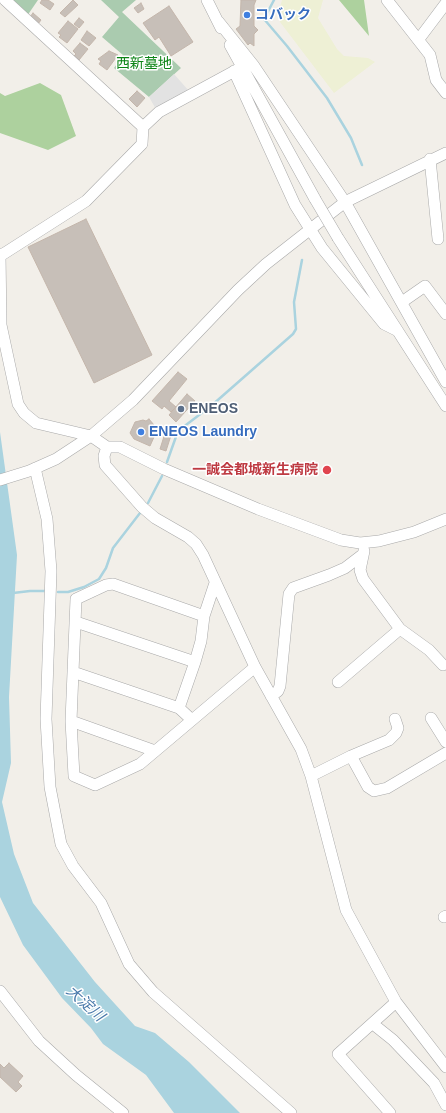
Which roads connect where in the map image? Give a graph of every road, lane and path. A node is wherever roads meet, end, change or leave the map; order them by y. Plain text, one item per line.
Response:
1 (5, 0) edge
2 (207, 0) edge
3 (387, 0) edge
4 (446, 3) edge
5 (218, 21) junction
6 (419, 39) junction
7 (238, 69) junction
8 (445, 91) edge
9 (143, 128) junction
10 (446, 153) edge
11 (430, 160) junction
12 (345, 202) junction
13 (441, 214) edge
14 (310, 228) junction
15 (438, 239) dead end
16 (0, 255) edge
17 (402, 302) junction
18 (446, 314) edge
19 (0, 324) edge
20 (396, 330) junction
21 (446, 382) edge
22 (446, 406) edge
23 (92, 436) junction
24 (107, 447) junction
25 (32, 470) junction
26 (0, 480) edge
27 (446, 519) edge
28 (368, 542) junction
29 (362, 555) junction
30 (215, 583) junction
31 (204, 616) junction
32 (76, 622) junction
33 (400, 629) junction
34 (195, 662) junction
35 (443, 665) dead end
36 (255, 667) junction
37 (73, 672) junction
38 (338, 682) dead end
39 (271, 696) junction
40 (179, 708) junction
41 (431, 718) dead end
42 (395, 719) dead end
43 (192, 720) junction
44 (71, 722) junction
45 (446, 742) edge
46 (155, 751) junction
47 (446, 753) edge
48 (351, 756) junction
49 (311, 776) junction
50 (0, 992) edge
51 (396, 1002) junction
52 (373, 1024) junction
53 (446, 1067) edge
54 (446, 1105) edge
55 (123, 1113) edge
56 (291, 1113) edge
57 (390, 1113) edge

1 - 9 street
2 - 5 street
3 - 6 street
4 - 6 street
5 - 7 street
5 - 12 street
6 - 8 street
7 - 9 street
7 - 14 street
7 - 20 street, bridge
9 - 16 street
10 - 11 street
11 - 12 street
11 - 13 street
12 - 14 street
12 - 17 street
13 - 15 street
14 - 20 street
14 - 23 street
16 - 19 street
17 - 18 street
17 - 21 street
19 - 23 street
20 - 22 street
23 - 24 street
23 - 25 street
24 - 28 street
24 - 30 street
25 - 26 street
25 - 56 street
27 - 28 street
28 - 29 street
29 - 33 street
29 - 39 street
30 - 31 street
30 - 36 street
31 - 32 street
31 - 34 street
32 - 34 street
32 - 37 street
33 - 35 street
33 - 38 street
34 - 40 street
36 - 39 street
36 - 43 street
37 - 40 street
37 - 44 street
39 - 49 street
40 - 43 street
41 - 45 street
42 - 48 street
43 - 46 street
44 - 46 street
44 - 46 street
47 - 48 street
48 - 49 street
49 - 51 street
50 - 55 street
51 - 52 street
51 - 53 street
52 - 54 street
52 - 57 street

